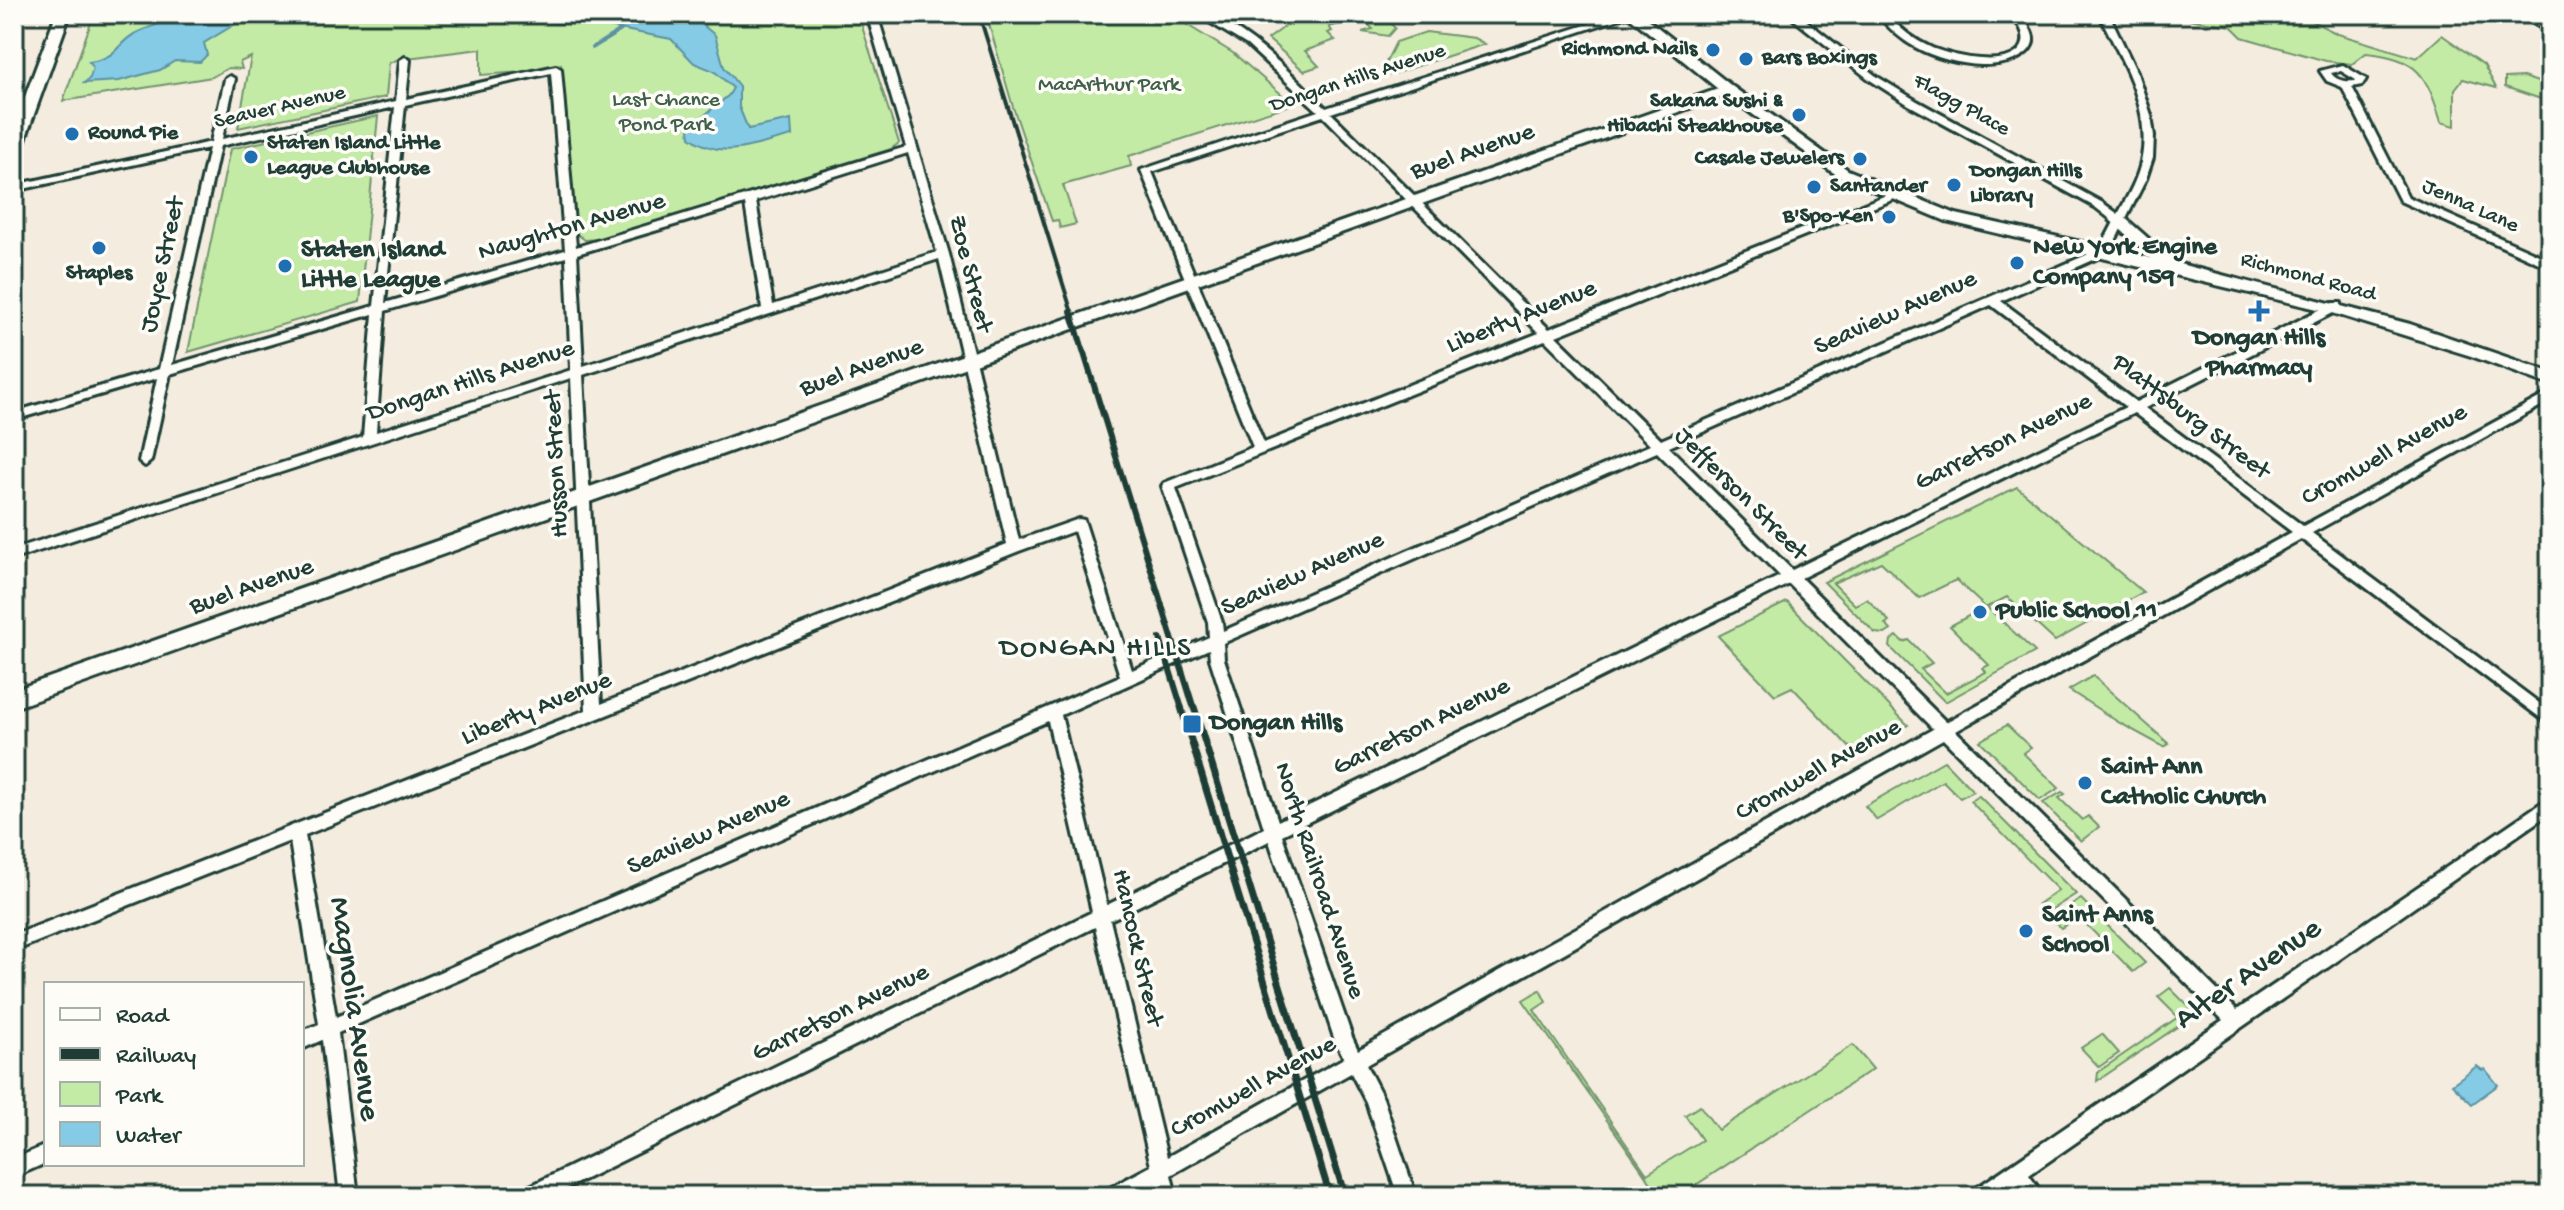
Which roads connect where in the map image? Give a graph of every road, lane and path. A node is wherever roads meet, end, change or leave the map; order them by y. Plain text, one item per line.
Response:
1 (63, 14) edge
2 (872, 14) edge
3 (1201, 14) edge
4 (1631, 14) edge
5 (1792, 14) edge
6 (1882, 14) edge
7 (2011, 14) edge
8 (2104, 14) edge
9 (2522, 14) edge
10 (2550, 30) edge
11 (405, 60) dead end
12 (556, 69) joint
13 (230, 79) dead end
14 (2346, 85) dead end
15 (1728, 90) junction
16 (399, 102) junction
17 (1322, 111) junction
18 (214, 143) junction
19 (14, 148) edge
20 (912, 148) junction
21 (14, 188) edge
22 (1893, 196) junction
23 (750, 199) junction
24 (1413, 201) junction
25 (2118, 220) junction
26 (571, 251) junction
27 (2105, 251) junction
28 (943, 254) junction
29 (2550, 264) edge
30 (2174, 268) junction
31 (1191, 279) junction
32 (1992, 300) junction
33 (2337, 306) junction
34 (379, 308) junction
35 (768, 311) junction
36 (1545, 334) junction
37 (968, 358) junction
38 (163, 371) junction
39 (577, 372) junction
40 (2550, 379) edge
41 (2550, 396) edge
42 (2135, 407) junction
43 (14, 416) edge
44 (369, 441) junction
45 (1658, 447) junction
46 (1260, 449) junction
47 (145, 461) dead end
48 (1169, 486) joint
49 (585, 498) junction
50 (2302, 532) junction
51 (1014, 547) junction
52 (14, 554) edge
53 (1789, 577) junction
54 (1217, 642) junction
55 (1128, 679) junction
56 (14, 699) edge
57 (1053, 711) junction
58 (594, 713) junction
59 (2550, 719) edge
60 (1944, 731) junction
61 (2550, 804) edge
62 (296, 830) junction
63 (1273, 830) junction
64 (1101, 915) junction
65 (14, 943) edge
66 (2236, 1021) junction
67 (329, 1029) junction
68 (304, 1039) edge
69 (1354, 1061) junction
70 (44, 1155) edge
71 (14, 1168) edge
72 (1161, 1170) junction
73 (2015, 1173) junction
74 (349, 1196) edge
75 (531, 1196) edge
76 (1115, 1196) edge
77 (1167, 1196) edge
78 (1407, 1196) edge
79 (1982, 1196) edge
80 (2035, 1196) edge

1 - 19 main road
2 - 20 street, Zoe Street
3 - 17 street, Jefferson Street
4 - 15 street, Richmond Road
4 - 17 street, Dongan Hills Avenue
5 - 25 street, Flagg Place
6 - 7 street
8 - 25 street
9 - 10 street
11 - 16 street
12 - 16 street, Seaver Avenue
12 - 26 street, Husson Street
13 - 18 street, Joyce Street
14 - 29 street, Jenna Lane
15 - 22 street, Richmond Road
15 - 24 street, Buel Avenue
16 - 18 street, Seaver Avenue
16 - 34 street
17 - 24 street, Jefferson Street
17 - 31 street, Dongan Hills Avenue
18 - 21 street, Seaver Avenue
18 - 38 street, Joyce Street
20 - 23 street, Naughton Avenue
20 - 28 street, Zoe Street
22 - 27 street, Richmond Road
22 - 36 street, Liberty Avenue
23 - 26 street, Naughton Avenue
23 - 35 street
24 - 31 street, Buel Avenue
24 - 36 street, Jefferson Street
25 - 27 street
25 - 30 street
26 - 34 street, Naughton Avenue
26 - 39 street, Husson Street
27 - 30 street, Richmond Road
27 - 32 street, Seaview Avenue
28 - 35 street, Dongan Hills Avenue
28 - 37 street, Zoe Street
30 - 33 street, Richmond Road
31 - 37 street, Buel Avenue
31 - 46 street
32 - 42 street, Plattsburg Street
32 - 45 street, Seaview Avenue
33 - 40 street, Richmond Road
33 - 42 street, Garretson Avenue
34 - 38 street, Naughton Avenue
34 - 44 street
35 - 39 street, Dongan Hills Avenue
36 - 45 street, Jefferson Street
36 - 46 street, Liberty Avenue
37 - 49 street, Buel Avenue
37 - 51 street, Zoe Street
38 - 43 street, Naughton Avenue
38 - 47 street, Joyce Street
39 - 44 street, Dongan Hills Avenue
39 - 49 street, Husson Street
41 - 50 street, Cromwell Avenue
42 - 50 street, Plattsburg Street
42 - 53 street, Garretson Avenue
44 - 52 street, Dongan Hills Avenue
45 - 53 street, Jefferson Street
45 - 54 street, Seaview Avenue
46 - 48 street, Liberty Avenue
48 - 54 street, North Railroad Avenue
49 - 56 street, Buel Avenue
49 - 58 street, Husson Street
50 - 59 street, Plattsburg Street
50 - 60 street, Cromwell Avenue
51 - 55 street, Liberty Avenue
51 - 58 street, Liberty Avenue
53 - 60 street, Jefferson Street
53 - 63 street, Garretson Avenue
54 - 55 street, Seaview Avenue
54 - 63 street, North Railroad Avenue
55 - 57 street, Seaview Avenue
57 - 64 street, Hancock Street
57 - 67 street, Seaview Avenue
58 - 62 street, Liberty Avenue
60 - 66 street, Jefferson Street
60 - 69 street, Cromwell Avenue
61 - 66 street, Alter Avenue
62 - 65 street, Liberty Avenue
62 - 67 street, Magnolia Avenue
63 - 64 street, Garretson Avenue
63 - 69 street, North Railroad Avenue
64 - 72 street, Hancock Street
64 - 75 street, Garretson Avenue
66 - 73 street, Alter Avenue
67 - 68 street, Seaview Avenue
67 - 74 street, Magnolia Avenue
69 - 72 street, Cromwell Avenue
69 - 78 street, North Railroad Avenue
70 - 71 street
72 - 76 street, Cromwell Avenue
72 - 77 street, Hancock Street
73 - 79 street, Alter Avenue
73 - 80 street

